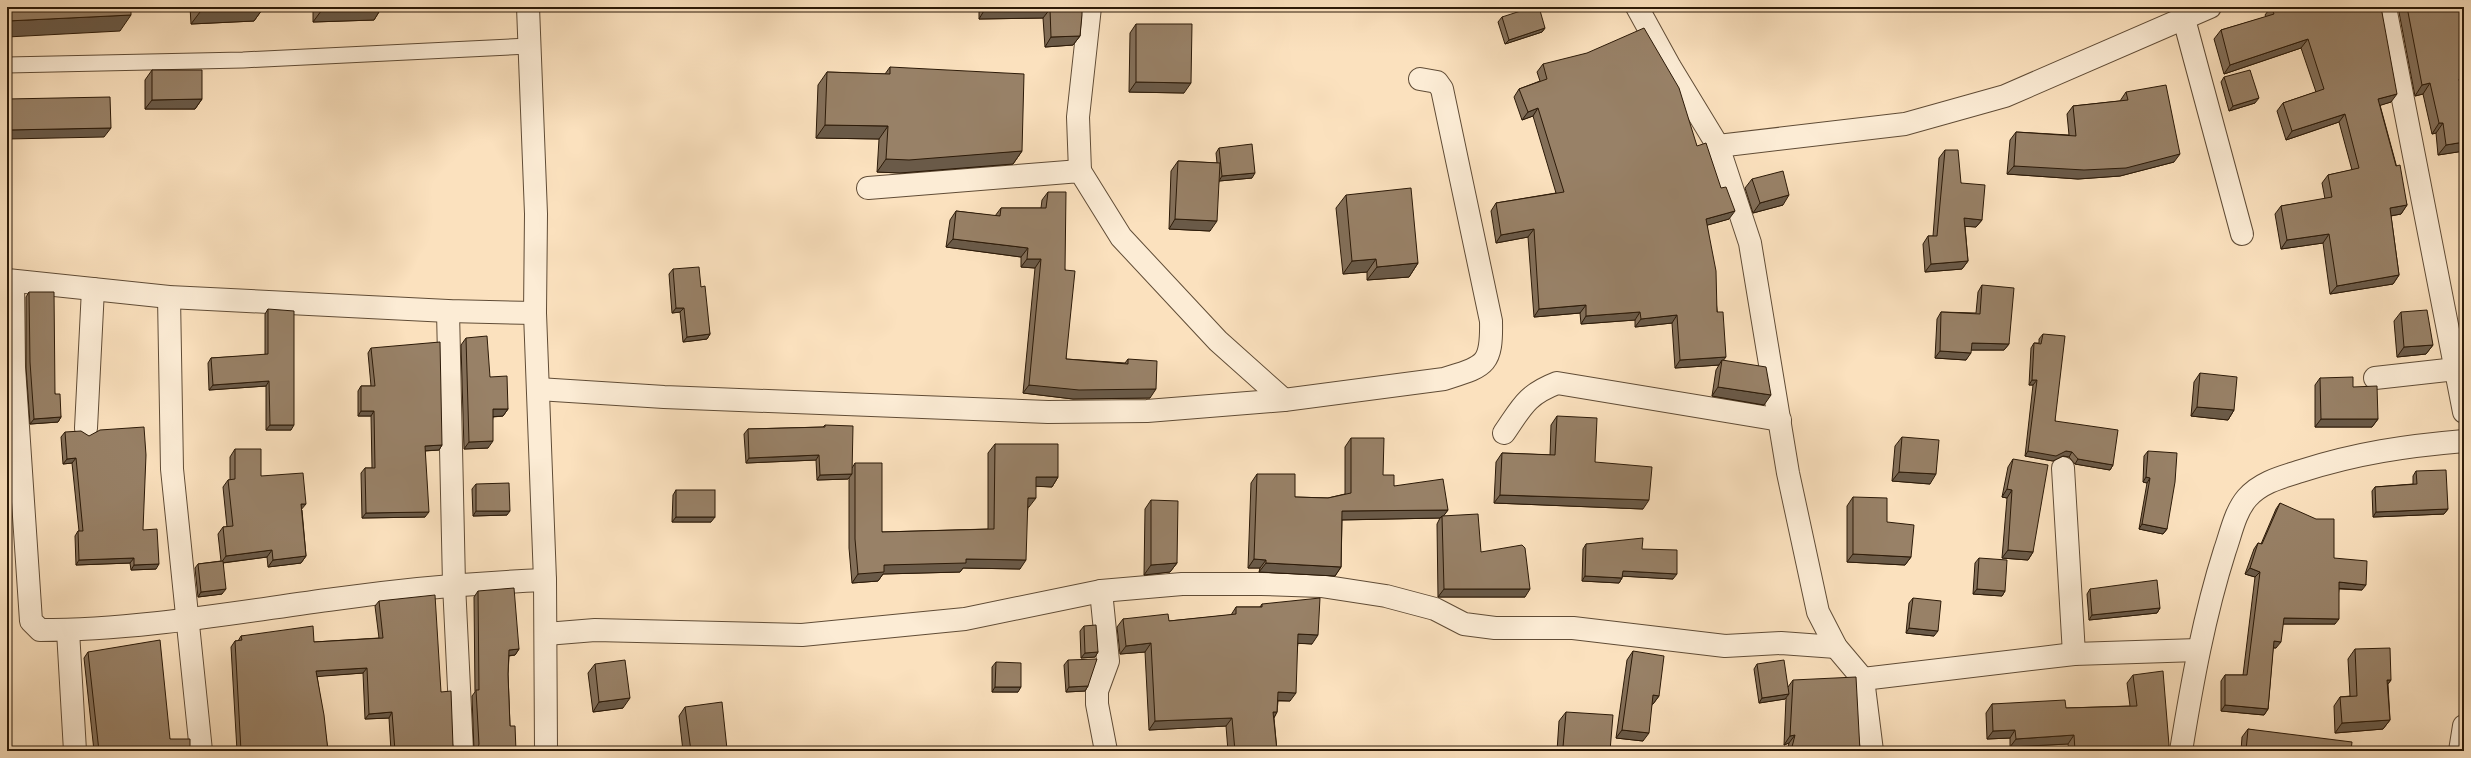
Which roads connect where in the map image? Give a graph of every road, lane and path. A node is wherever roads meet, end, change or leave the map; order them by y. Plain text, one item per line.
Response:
1 (528, 7) edge
2 (1090, 7) edge
3 (1637, 7) edge
4 (2210, 7) edge
5 (2385, 7) edge
6 (2184, 19) junction
7 (529, 46) junction
8 (7, 65) edge
9 (1420, 79) dead end
10 (1718, 146) junction
11 (1080, 171) junction
12 (868, 188) dead end
13 (2242, 234) dead end
14 (10, 280) edge
15 (93, 289) junction
16 (169, 297) junction
17 (448, 311) junction
18 (535, 313) junction
19 (10, 367) edge
20 (2456, 369) junction
21 (2375, 378) dead end
22 (538, 389) junction
23 (1284, 400) junction
24 (2464, 412) edge
25 (1780, 420) junction
26 (86, 428) dead end
27 (1504, 433) dead end
28 (2464, 441) edge
29 (2063, 468) dead end
30 (545, 580) junction
31 (454, 584) junction
32 (1101, 591) junction
33 (188, 620) junction
34 (68, 631) junction
35 (546, 634) junction
36 (1836, 647) junction
37 (2198, 650) junction
38 (2074, 654) junction
39 (1863, 679) junction
40 (2464, 726) edge
41 (75, 751) edge
42 (201, 751) edge
43 (462, 751) edge
44 (546, 751) edge
45 (1106, 751) edge
46 (1872, 751) edge
47 (2180, 751) edge
48 (2460, 751) edge

1 - 7 street
2 - 11 street
3 - 10 street
4 - 6 street
5 - 20 street
6 - 10 street
6 - 13 street
7 - 8 lane
7 - 18 street
9 - 23 street
10 - 25 street
11 - 12 street
11 - 23 street
14 - 15 street
14 - 19 street
15 - 16 street
15 - 26 street
16 - 17 street
16 - 33 street
17 - 18 street
17 - 31 street
18 - 22 street
19 - 34 street
20 - 21 street
20 - 24 street
22 - 23 street
22 - 30 street
25 - 27 street
25 - 36 street
28 - 37 street
29 - 38 street
30 - 31 street
30 - 35 street
31 - 33 street
31 - 43 street
32 - 35 street
32 - 36 street
32 - 45 street
33 - 34 street
33 - 42 street
34 - 41 street
35 - 44 street
36 - 39 street
37 - 38 street
37 - 47 street
38 - 39 street
39 - 46 street
40 - 48 street

